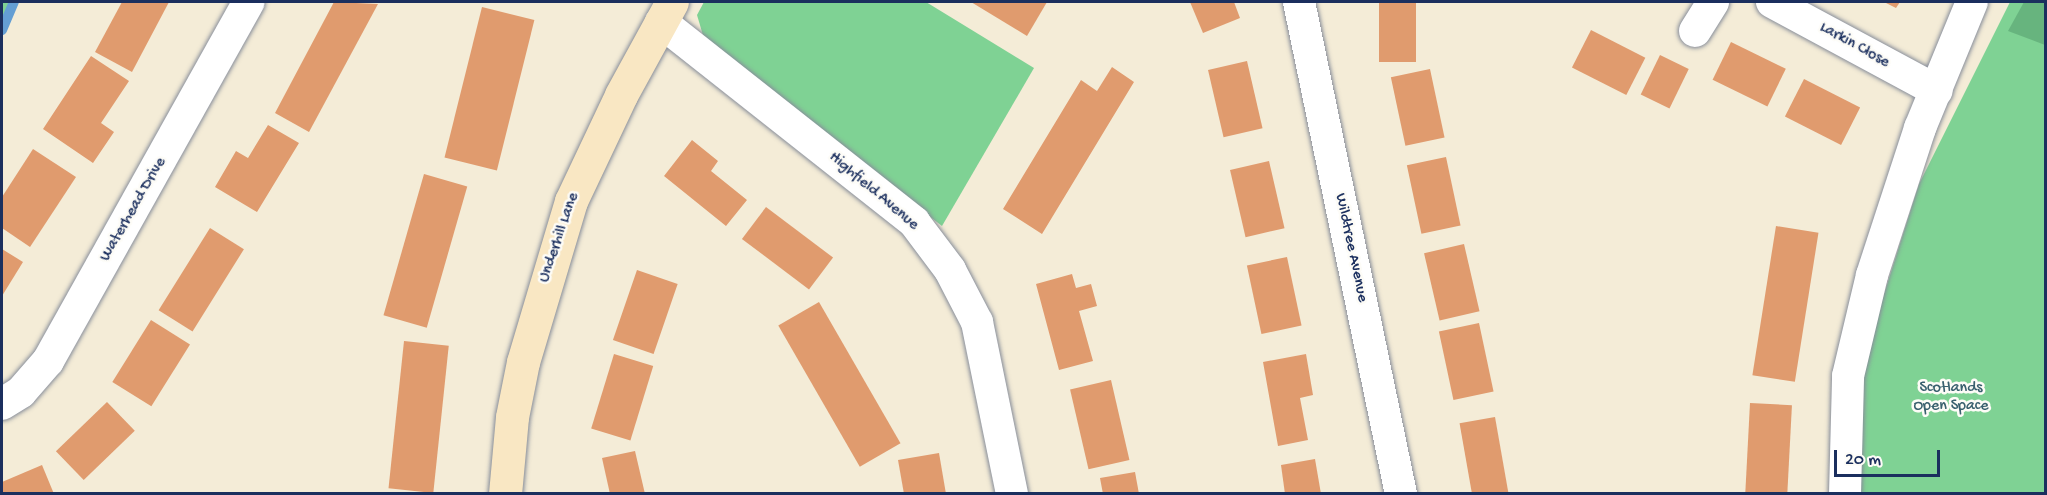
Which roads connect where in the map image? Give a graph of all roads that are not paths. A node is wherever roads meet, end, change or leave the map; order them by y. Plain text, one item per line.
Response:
1 (249, 2) edge
2 (1299, 2) edge
3 (1713, 2) edge
4 (1772, 2) edge
5 (1972, 2) edge
6 (666, 12) edge
7 (1695, 31) dead end
8 (1937, 91) junction
9 (2, 404) edge
10 (505, 494) edge
11 (1012, 494) edge
12 (1401, 494) edge
13 (1845, 494) edge

1 - 9 street, Waterhead Drive
2 - 12 street, Wildtree Avenue
3 - 7 street
4 - 8 street, Larkin Close
5 - 8 street
6 - 10 street, Underhill Lane
6 - 11 street, Highfield Avenue
8 - 13 street

